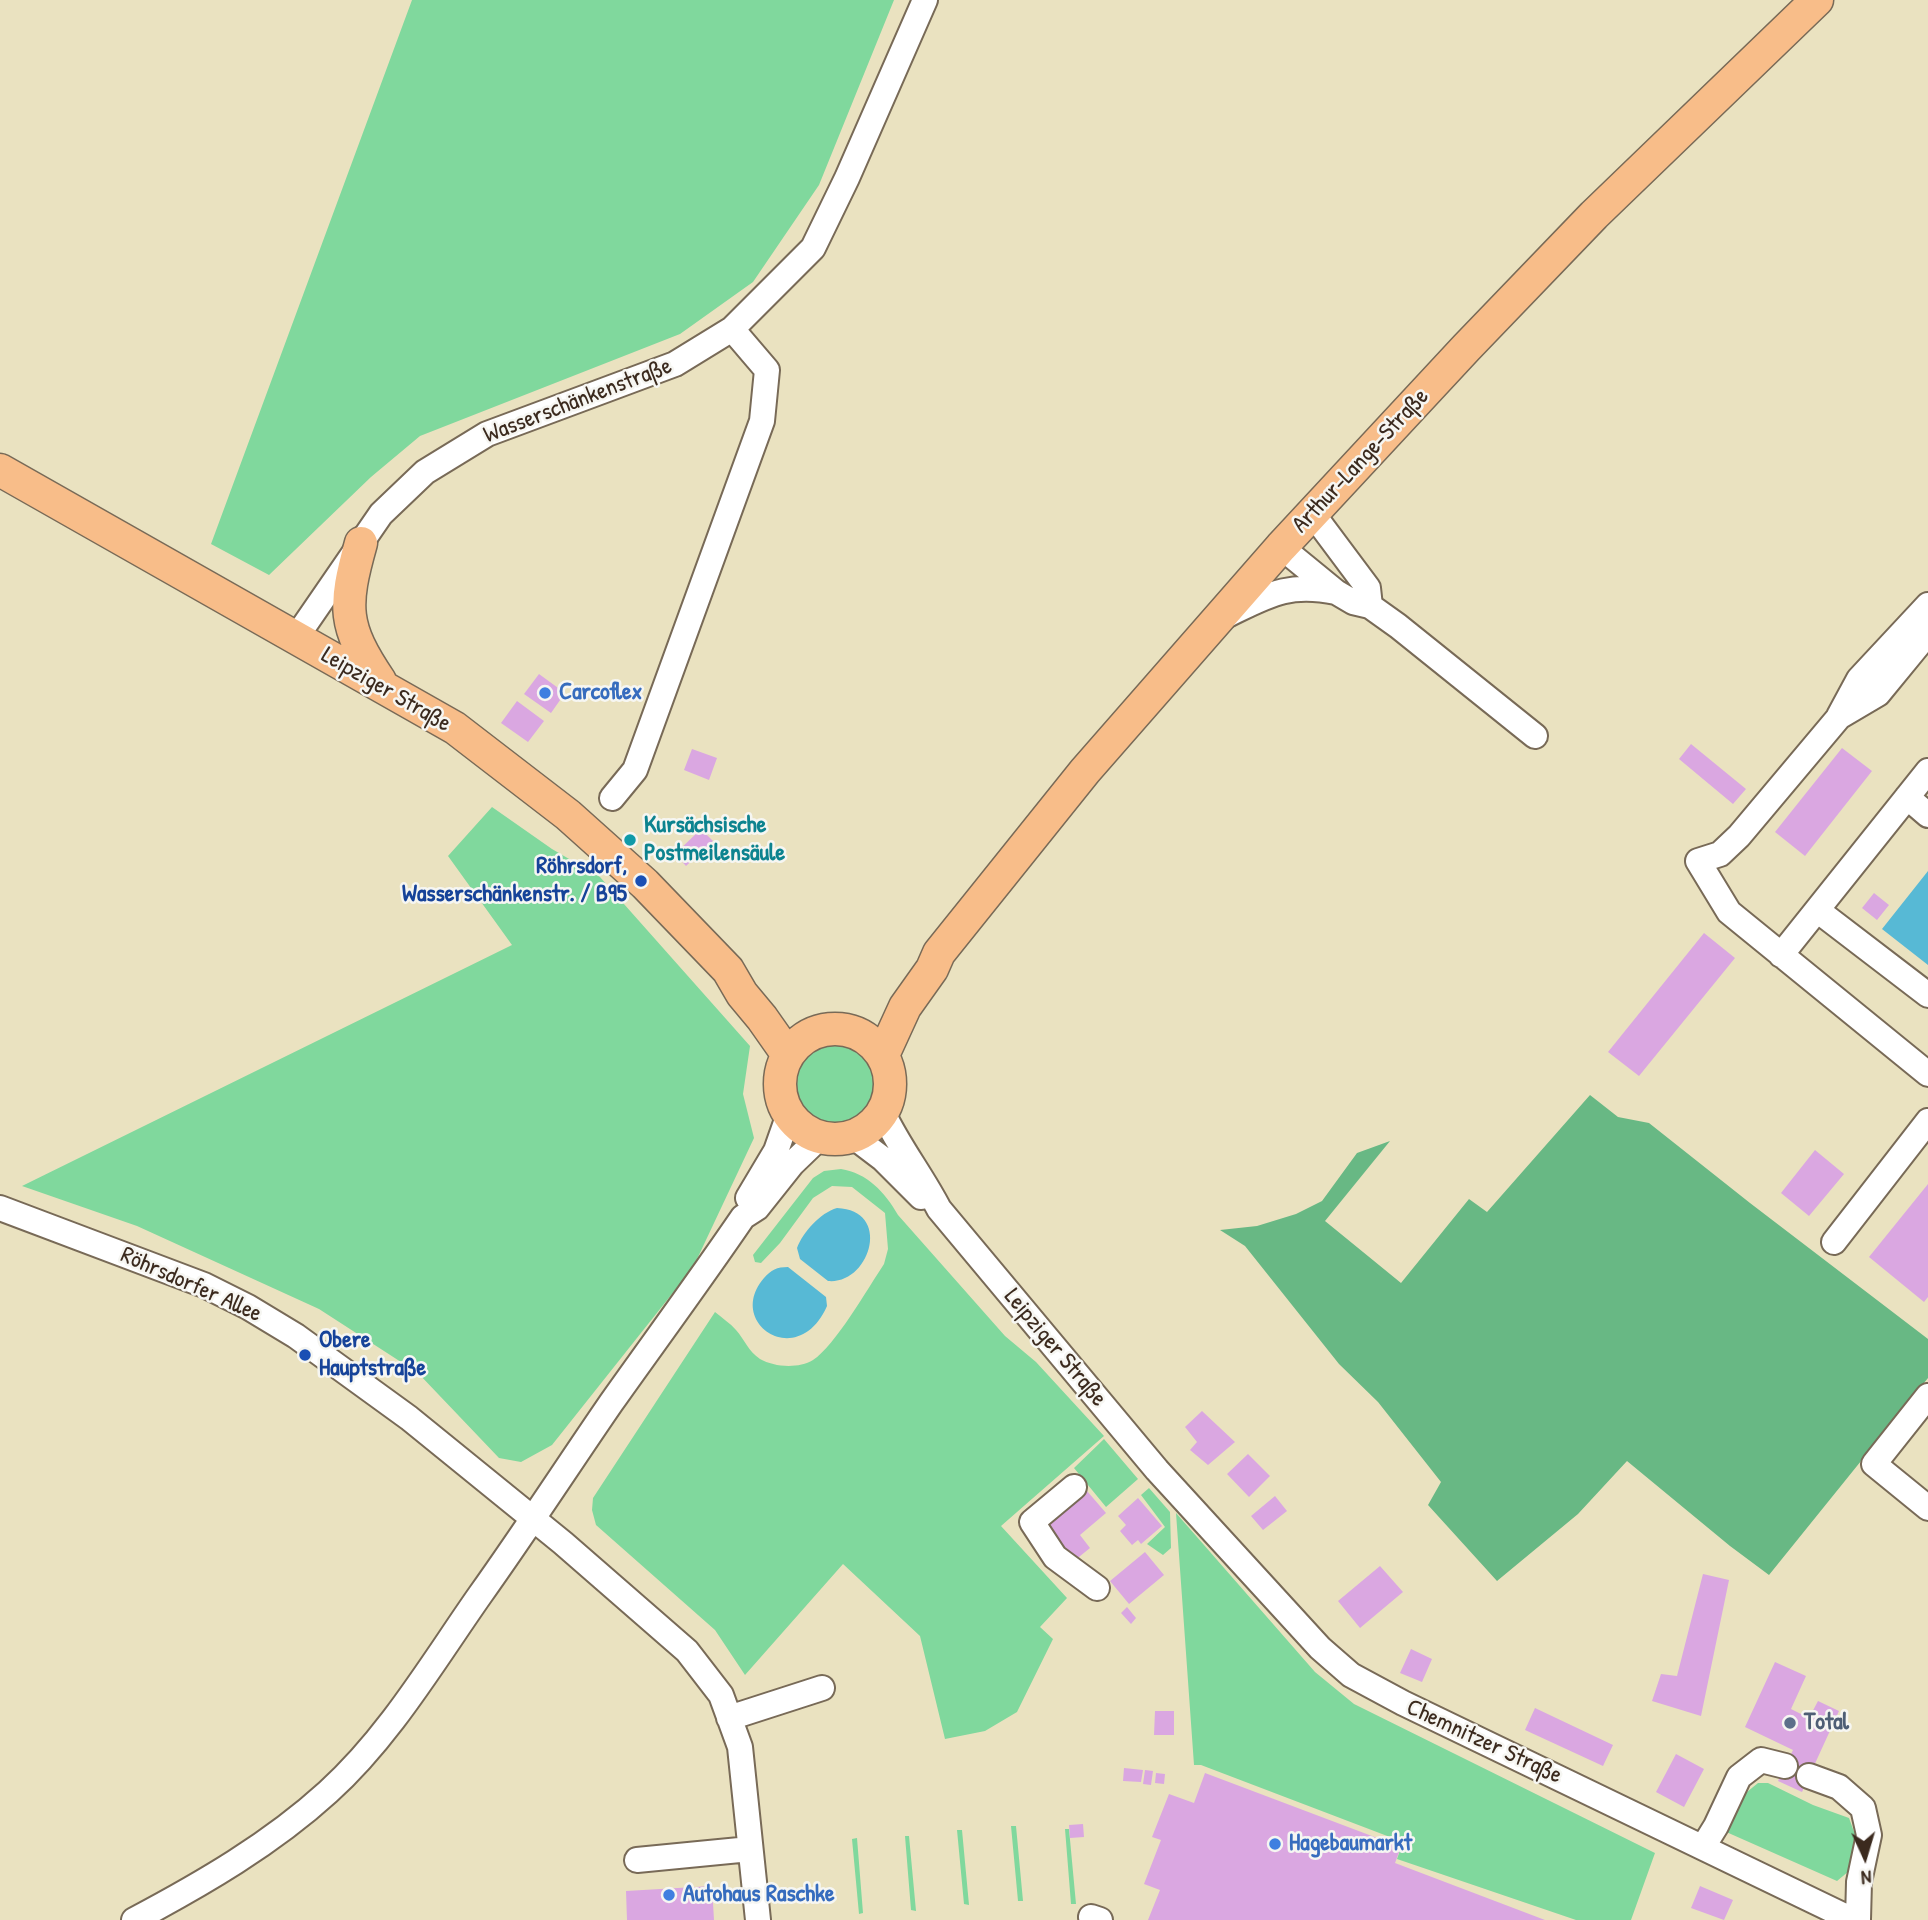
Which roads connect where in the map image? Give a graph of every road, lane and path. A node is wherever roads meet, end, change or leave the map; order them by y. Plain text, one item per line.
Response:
1 (925, 0) edge
2 (1817, 0) edge
3 (732, 329) junction
4 (0, 470) edge
5 (1312, 513) junction
6 (361, 543) junction
7 (1281, 547) junction
8 (1336, 592) junction
9 (1928, 605) edge
10 (1370, 606) junction
11 (1216, 620) junction
12 (1928, 633) edge
13 (295, 639) junction
14 (383, 685) junction
15 (1839, 717) junction
16 (1535, 736) dead end
17 (1928, 771) edge
18 (1907, 797) junction
19 (612, 798) dead end
20 (1928, 815) edge
21 (1817, 910) junction
22 (939, 953) junction
23 (1781, 954) junction
24 (728, 970) junction
25 (1928, 995) edge
26 (854, 1032) junction
27 (811, 1034) junction
28 (788, 1055) junction
29 (883, 1055) junction
30 (1928, 1074) edge
31 (883, 1113) junction
32 (789, 1114) junction
33 (1928, 1121) edge
34 (854, 1137) junction
35 (819, 1138) junction
36 (0, 1208) edge
37 (939, 1209) junction
38 (743, 1217) junction
39 (1834, 1242) dead end
40 (1928, 1396) edge
41 (1171, 1486) joint
42 (1074, 1487) dead end
43 (1928, 1508) edge
44 (533, 1519) junction
45 (1097, 1588) dead end
46 (822, 1688) dead end
47 (729, 1718) junction
48 (1786, 1766) dead end
49 (1809, 1776) dead end
50 (1703, 1847) junction
51 (750, 1849) junction
52 (636, 1860) dead end
53 (134, 1920) edge
54 (758, 1920) edge
55 (1856, 1920) edge

1 - 3 street, Wasserschänkenstraße
2 - 5 main road, Arthur-Lange-Straße
3 - 6 street, Wasserschänkenstraße
3 - 19 street
4 - 13 main road, Leipziger Straße
5 - 7 main road, Arthur-Lange-Straße
5 - 10 street
6 - 13 street, Wasserschänkenstraße
6 - 14 main road
7 - 8 street
7 - 11 main road, Arthur-Lange-Straße
8 - 10 street
8 - 11 street
9 - 15 street
10 - 16 street
11 - 22 main road, Arthur-Lange-Straße
12 - 15 street
13 - 14 main road, Leipziger Straße
14 - 24 main road, Leipziger Straße
15 - 23 street
17 - 18 street
18 - 20 street
18 - 21 street
21 - 23 street
21 - 25 street
22 - 26 main road, Arthur-Lange-Straße
22 - 29 main road, Arthur-Lange-Straße
23 - 30 street
24 - 27 main road, Leipziger Straße
24 - 28 main road, Leipziger Straße
26 - 27 main road
26 - 29 main road
27 - 28 main road
28 - 32 main road
29 - 31 main road
31 - 34 main road
31 - 37 street, Leipziger Straße
32 - 35 main road
32 - 38 street
33 - 39 street
34 - 35 main road
34 - 37 street, Leipziger Straße
35 - 38 street
36 - 44 street, Röhrsdorfer Allee
37 - 41 street, Leipziger Straße
38 - 44 street
40 - 43 street
41 - 50 street, Chemnitzer Straße
42 - 45 street
44 - 47 street, Röhrsdorfer Allee
44 - 53 street
46 - 47 street
47 - 51 street, Röhrsdorfer Allee
48 - 50 street
49 - 55 street
50 - 55 street, Chemnitzer Straße
51 - 52 street
51 - 54 street, Röhrsdorfer Allee

